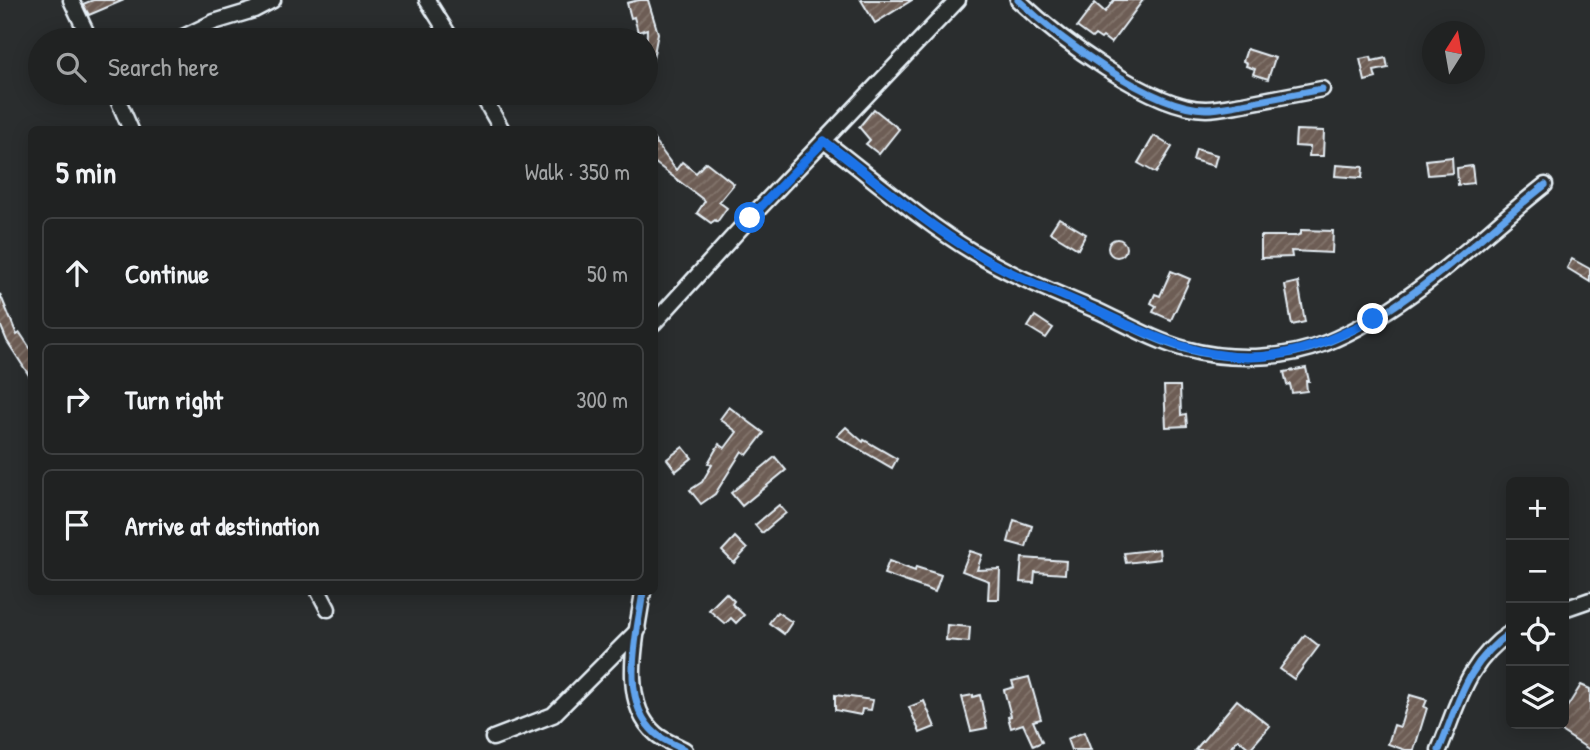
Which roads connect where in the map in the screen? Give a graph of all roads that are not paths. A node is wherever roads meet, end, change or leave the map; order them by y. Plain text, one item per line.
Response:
1 (71, 0) edge
2 (273, 0) edge
3 (427, 0) edge
4 (958, 0) edge
5 (1018, 0) edge
6 (84, 28) edge
7 (202, 28) edge
8 (444, 28) edge
9 (1322, 89) dead end
10 (120, 105) edge
11 (488, 105) edge
12 (129, 126) edge
13 (500, 126) edge
14 (824, 141) junction
15 (1545, 185) dead end
16 (658, 319) edge
17 (321, 595) edge
18 (643, 595) edge
19 (1590, 600) edge
20 (1569, 607) edge
21 (328, 609) dead end
22 (638, 630) junction
23 (1506, 636) edge
24 (493, 738) dead end
25 (685, 750) edge
26 (1439, 750) edge

1 - 6 street
2 - 7 street
3 - 8 street
4 - 14 street
5 - 9 street
10 - 12 street
11 - 13 street
14 - 15 street
14 - 16 street
17 - 21 street
18 - 22 street
19 - 20 street
22 - 24 street
22 - 25 street
23 - 26 street

